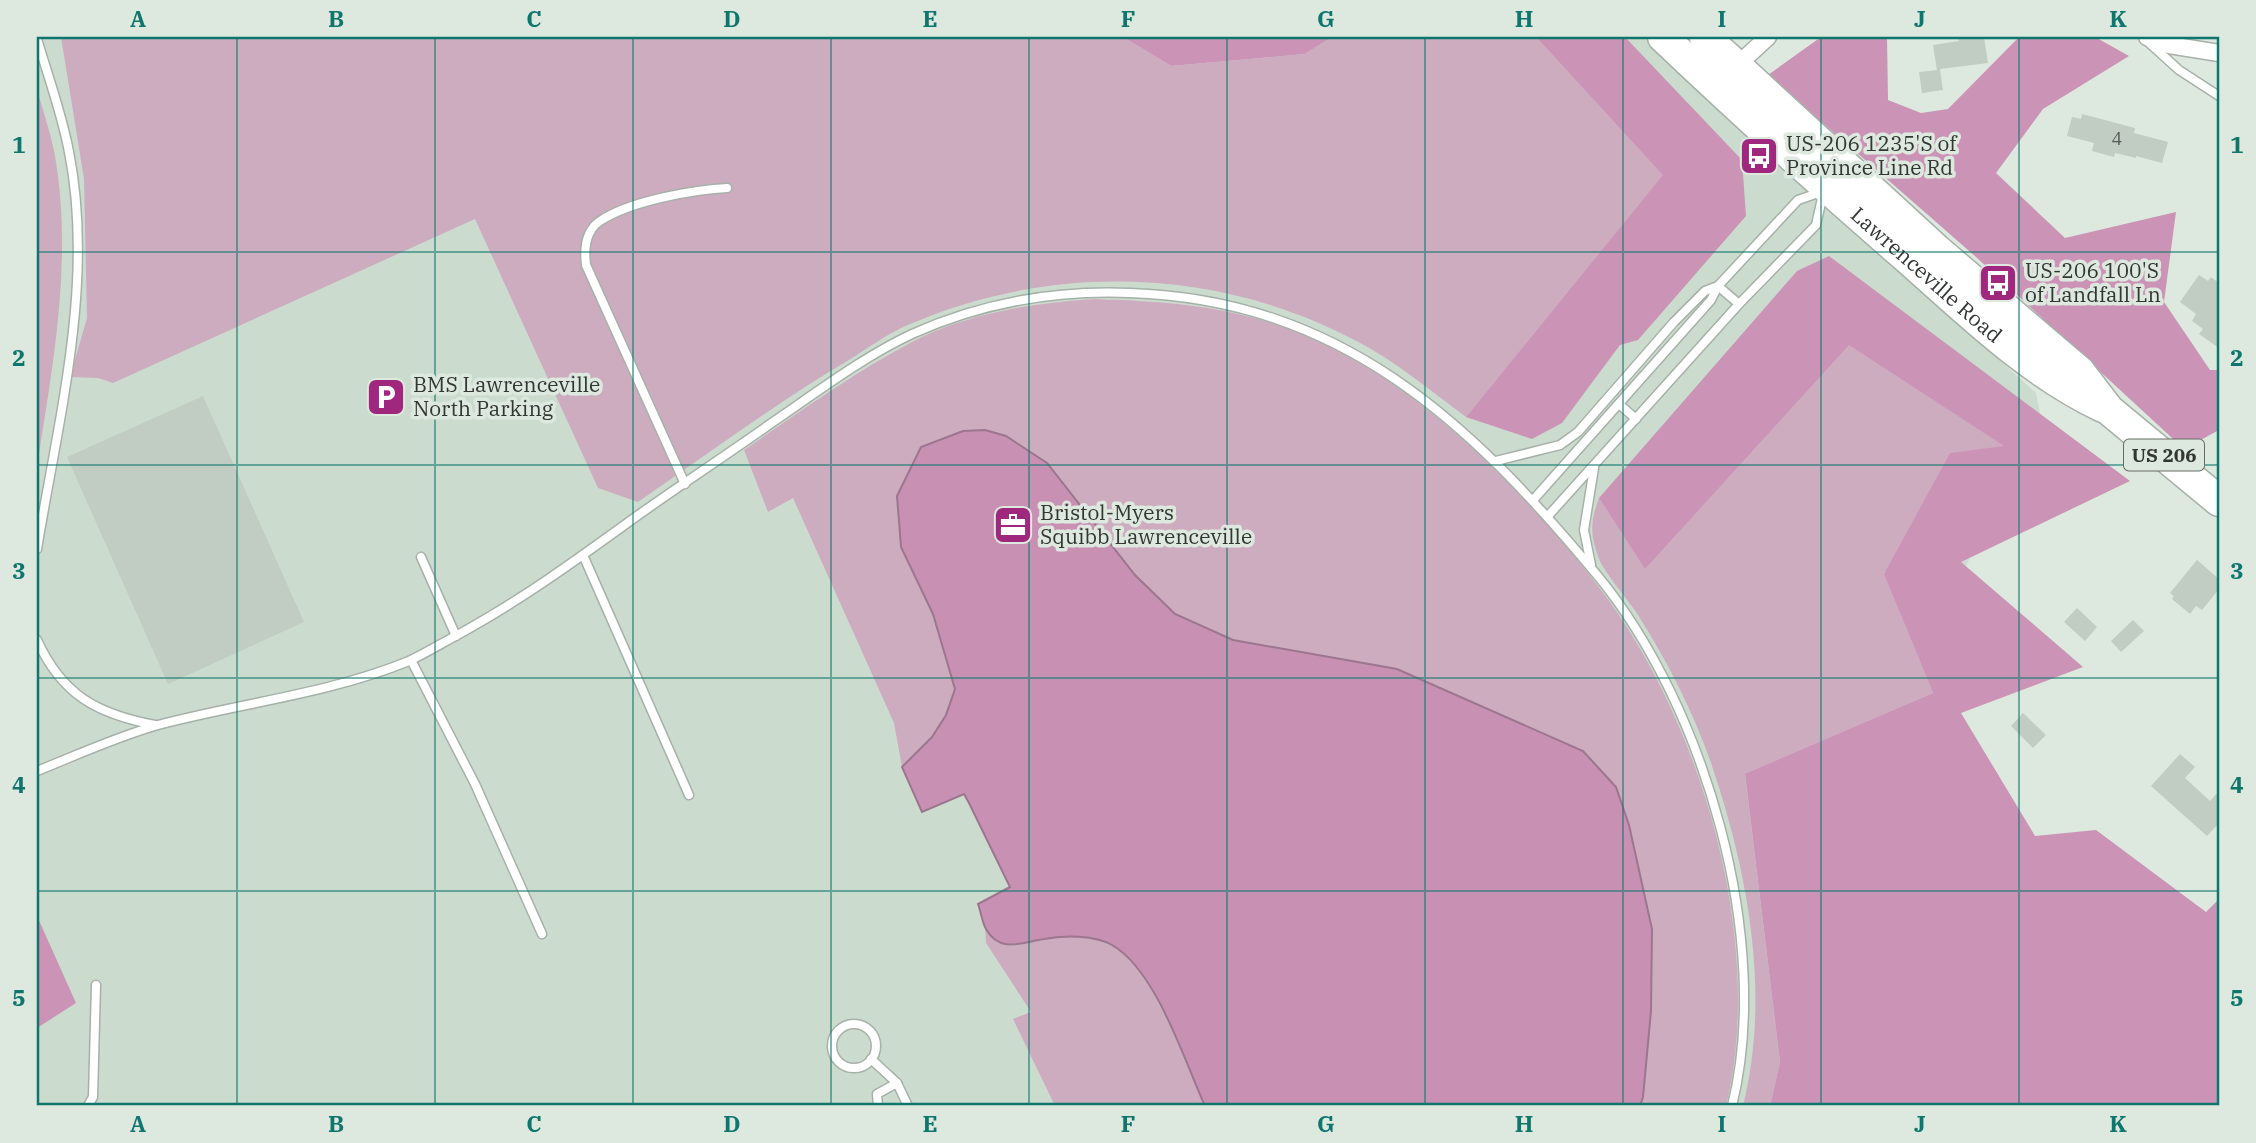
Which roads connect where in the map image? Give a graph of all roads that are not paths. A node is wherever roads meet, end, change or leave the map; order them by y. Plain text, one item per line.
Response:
1 (1663, 37) edge
2 (1705, 37) edge
3 (1768, 37) edge
4 (2145, 37) edge
5 (37, 39) edge
6 (2219, 53) edge
7 (1737, 65) junction
8 (1715, 87) junction
9 (2219, 96) edge
10 (1833, 180) junction
11 (727, 188) dead end
12 (1718, 286) junction
13 (1739, 304) junction
14 (1619, 404) junction
15 (1636, 419) junction
16 (1496, 461) junction
17 (1594, 465) junction
18 (685, 484) junction
19 (1534, 499) junction
20 (2219, 501) edge
21 (1548, 516) junction
22 (37, 549) edge
23 (583, 555) junction
24 (421, 557) dead end
25 (1592, 568) junction
26 (456, 636) junction
27 (37, 640) edge
28 (411, 660) junction
29 (158, 725) junction
30 (37, 771) edge
31 (689, 795) dead end
32 (542, 934) dead end
33 (96, 985) dead end
34 (871, 1059) junction
35 (897, 1083) junction
36 (88, 1106) edge
37 (878, 1106) edge
38 (908, 1106) edge
39 (1732, 1106) edge

1 - 8 highway, Lawrenceville Road
2 - 7 highway, Lawrenceville Road / US 206
3 - 7 street
4 - 6 street
4 - 9 lane
5 - 22 lane
7 - 8 street
7 - 10 highway, Lawrenceville Road / US 206
8 - 10 highway, Lawrenceville Road
10 - 12 lane
10 - 13 lane
10 - 20 highway, Lawrenceville Road / US 206
11 - 18 lane
12 - 13 lane
12 - 14 lane
12 - 16 lane
13 - 15 lane
14 - 15 lane
14 - 19 lane
15 - 17 lane
16 - 18 lane
16 - 19 lane
17 - 21 lane
17 - 25 lane
18 - 23 lane
19 - 21 lane
21 - 25 lane
23 - 26 lane
23 - 31 lane
24 - 26 lane
25 - 39 lane
26 - 28 lane
27 - 29 lane
28 - 29 lane
28 - 32 lane
29 - 30 lane
33 - 36 lane
34 - 34 lane
34 - 35 lane
35 - 37 lane
35 - 38 lane

